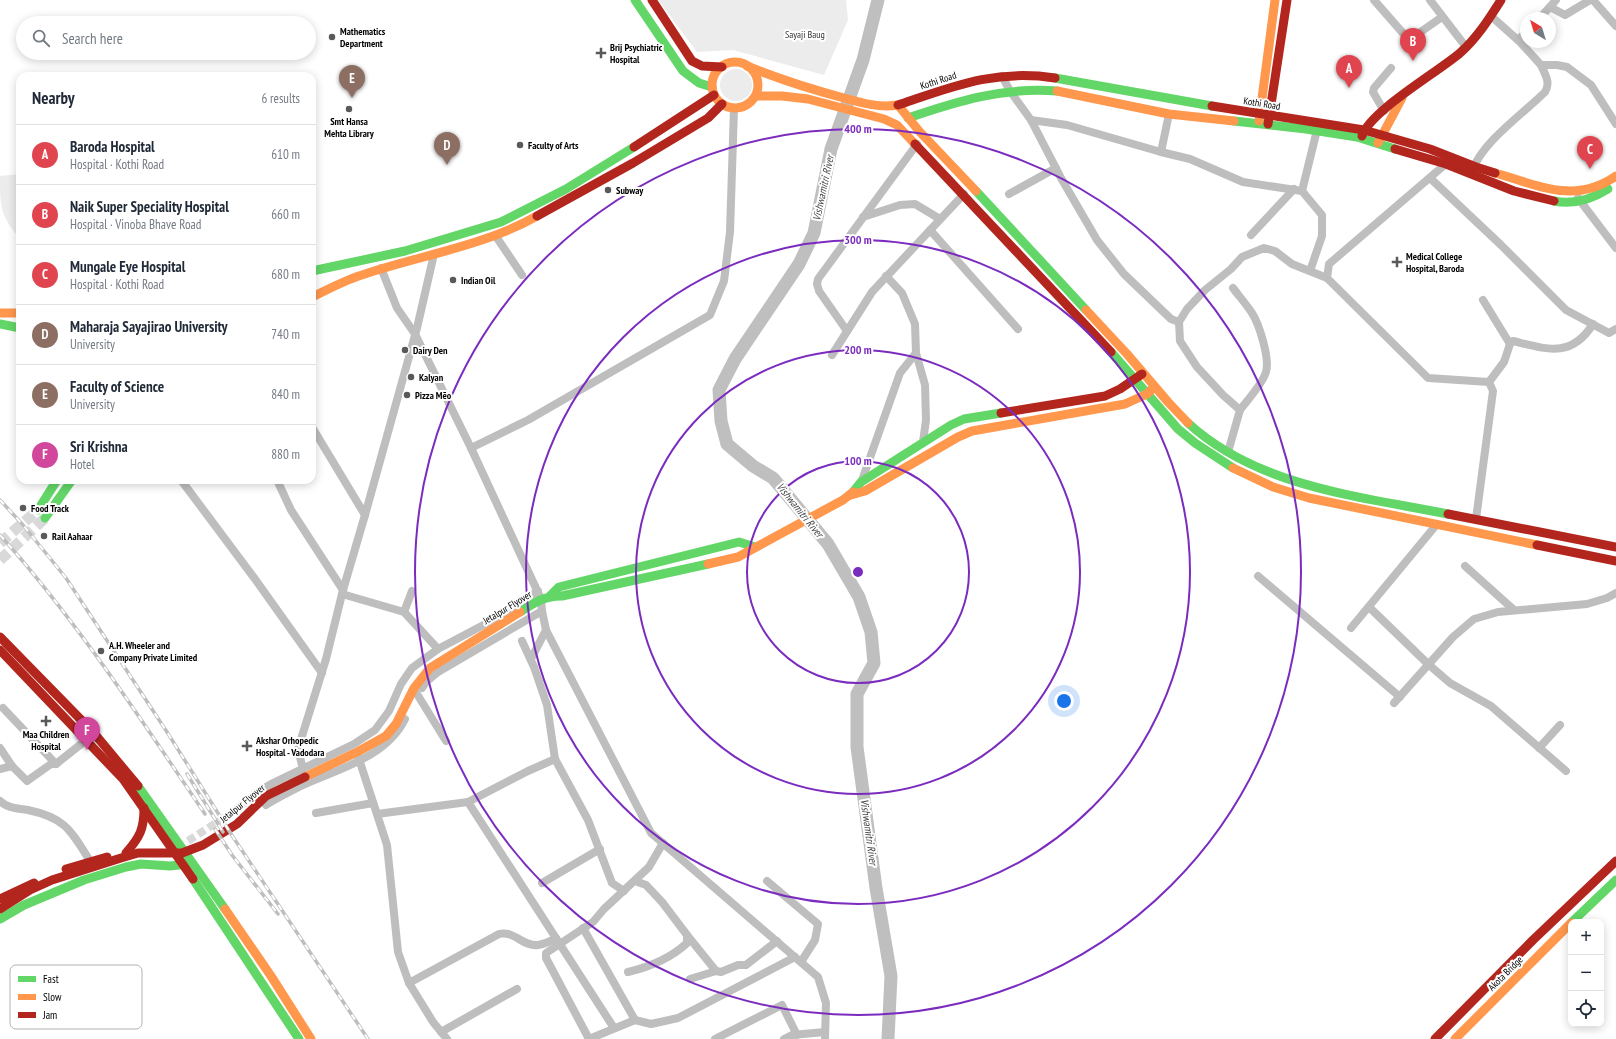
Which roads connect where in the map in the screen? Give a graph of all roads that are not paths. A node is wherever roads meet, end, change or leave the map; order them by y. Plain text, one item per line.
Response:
1 (635, 0) edge
2 (652, 0) edge
3 (1275, 0) edge
4 (1287, 0) edge
5 (1374, 0) edge
6 (1430, 0) edge
7 (1501, 0) edge
8 (1556, 0) edge
9 (1590, 0) edge
10 (1593, 0) edge
11 (1550, 7) junction
12 (1545, 12) edge
13 (1492, 16) junction
14 (1442, 17) junction
15 (1616, 26) edge
16 (1518, 40) joint
17 (1466, 47) junction
18 (747, 66) junction
19 (1541, 66) junction
20 (722, 67) junction
21 (1391, 68) dead end
22 (1002, 76) junction
23 (713, 91) junction
24 (1010, 91) junction
25 (807, 94) junction
26 (756, 96) junction
27 (1403, 96) junction
28 (722, 104) junction
29 (898, 105) junction
30 (880, 107) junction
31 (734, 108) junction
32 (1384, 110) junction
33 (1169, 114) junction
34 (908, 118) junction
35 (1266, 118) junction
36 (1031, 120) junction
37 (894, 123) junction
38 (1616, 124) edge
39 (1317, 130) junction
40 (1362, 134) junction
41 (1380, 139) junction
42 (917, 144) junction
43 (1161, 152) junction
44 (1450, 161) junction
45 (1056, 168) junction
46 (1472, 171) junction
47 (1616, 176) edge
48 (1430, 178) junction
49 (1616, 184) edge
50 (1298, 190) junction
51 (1574, 192) junction
52 (964, 194) junction
53 (1009, 194) dead end
54 (1581, 202) junction
55 (863, 217) junction
56 (940, 219) junction
57 (930, 230) junction
58 (495, 235) junction
59 (1251, 235) dead end
60 (1616, 248) edge
61 (434, 254) junction
62 (381, 268) junction
63 (316, 270) edge
64 (1310, 271) junction
65 (522, 275) dead end
66 (886, 276) junction
67 (1327, 278) junction
68 (1233, 288) dead end
69 (316, 295) edge
70 (1483, 300) dead end
71 (0, 313) edge
72 (16, 313) edge
73 (1179, 322) junction
74 (0, 324) edge
75 (1592, 324) junction
76 (16, 327) edge
77 (1018, 329) dead end
78 (1616, 329) edge
79 (847, 331) junction
80 (415, 334) junction
81 (1510, 344) junction
82 (916, 353) junction
83 (832, 355) dead end
84 (1144, 373) junction
85 (1135, 379) junction
86 (1489, 382) junction
87 (1155, 386) junction
88 (1147, 394) junction
89 (1240, 410) junction
90 (316, 433) edge
91 (923, 442) junction
92 (471, 448) junction
93 (1228, 452) junction
94 (54, 484) edge
95 (69, 484) edge
96 (184, 484) edge
97 (279, 484) edge
98 (860, 484) junction
99 (847, 497) junction
100 (38, 510) tunnel mouth
101 (365, 515) junction
102 (45, 518) tunnel mouth
103 (1476, 519) junction
104 (1436, 524) junction
105 (755, 546) junction
106 (1616, 547) edge
107 (1616, 561) edge
108 (1465, 566) dead end
109 (1258, 576) dead end
110 (342, 592) junction
111 (412, 592) dead end
112 (1616, 593) edge
113 (543, 595) junction
114 (1370, 607) junction
115 (1514, 610) junction
116 (542, 611) junction
117 (404, 612) junction
118 (1350, 628) dead end
119 (546, 630) junction
120 (0, 637) edge
121 (522, 641) dead end
122 (438, 649) junction
123 (0, 650) edge
124 (531, 659) junction
125 (19, 663) junction
126 (1428, 664) junction
127 (322, 673) junction
128 (417, 694) junction
129 (3, 708) dead end
130 (1560, 725) dead end
131 (91, 737) junction
132 (446, 741) dead end
133 (354, 744) junction
134 (0, 748) edge
135 (1539, 748) junction
136 (555, 759) junction
137 (359, 760) junction
138 (56, 764) junction
139 (12, 766) junction
140 (0, 769) edge
141 (303, 769) junction
142 (1566, 771) dead end
143 (0, 800) edge
144 (468, 802) junction
145 (373, 803) junction
146 (266, 805) dead end
147 (144, 808) junction
148 (233, 812) tunnel mouth
149 (316, 813) dead end
150 (377, 814) junction
151 (184, 843) junction
152 (663, 843) junction
153 (170, 846) junction
154 (600, 849) junction
155 (126, 853) junction
156 (90, 861) junction
157 (1616, 861) edge
158 (193, 863) junction
159 (183, 865) junction
160 (1616, 880) edge
161 (635, 881) junction
162 (767, 881) dead end
163 (542, 883) dead end
164 (624, 891) junction
165 (0, 899) edge
166 (0, 909) edge
167 (0, 919) edge
168 (1576, 919) edge
169 (1568, 927) edge
170 (583, 928) junction
171 (687, 935) junction
172 (558, 941) junction
173 (776, 941) junction
174 (798, 959) junction
175 (716, 971) junction
176 (628, 972) dead end
177 (690, 979) dead end
178 (409, 984) junction
179 (517, 990) dead end
180 (635, 1020) junction
181 (614, 1028) junction
182 (441, 1032) junction
183 (797, 1035) junction
184 (825, 1035) edge
185 (299, 1039) edge
186 (311, 1039) edge
187 (447, 1039) edge
188 (589, 1039) edge
189 (715, 1039) edge
190 (784, 1039) edge
191 (1435, 1039) edge
192 (1455, 1039) edge

1 - 23 main road
2 - 20 main road
3 - 35 main road
4 - 35 main road
5 - 14 street
6 - 14 street
7 - 13 main road
8 - 11 street
9 - 11 street
10 - 15 street
11 - 12 street
13 - 16 street
13 - 17 main road
14 - 17 street
16 - 19 street
17 - 27 main road
18 - 20 main road
18 - 25 main road
18 - 26 main road
19 - 38 street
19 - 46 street
20 - 23 main road
21 - 32 street
22 - 24 street
22 - 29 main road, Kothi Road
22 - 35 main road, Kothi Road
23 - 28 main road
23 - 63 main road
24 - 33 main road
24 - 34 main road
24 - 36 street
25 - 26 main road
25 - 30 main road
25 - 37 main road
26 - 31 main road
27 - 32 main road
27 - 41 main road
28 - 31 main road
28 - 58 main road
29 - 30 main road, Kothi Road
29 - 34 main road
30 - 37 main road
31 - 92 street
32 - 40 main road
33 - 35 main road
33 - 43 street
34 - 37 main road
34 - 84 main road
35 - 39 main road, Kothi Road
35 - 40 main road, Kothi Road
36 - 43 street
36 - 45 street
37 - 42 main road
39 - 40 main road, Kothi Road
39 - 50 street
40 - 41 main road, Kothi Road
41 - 44 main road, Kothi Road
42 - 52 main road
42 - 55 street
43 - 50 street
44 - 46 main road, Kothi Road
44 - 48 street
45 - 53 street
45 - 73 street
46 - 51 main road, Kothi Road
46 - 54 main road, Kothi Road
47 - 51 main road, Kothi Road
48 - 67 street
48 - 75 street
49 - 54 main road, Kothi Road
50 - 59 street
50 - 64 street
51 - 54 street
52 - 56 street
52 - 85 main road
54 - 60 street
55 - 56 street
55 - 79 street
56 - 57 street
57 - 66 street
57 - 77 street
58 - 61 main road
58 - 65 street
61 - 62 main road
61 - 80 street
62 - 69 main road
62 - 80 street
64 - 67 street
64 - 73 street
66 - 79 street
66 - 82 street
67 - 86 street
68 - 89 street
70 - 81 street
71 - 72 main road
73 - 89 street
74 - 76 main road
75 - 78 street
75 - 81 street
79 - 83 street
80 - 92 street
80 - 101 street
81 - 86 street
82 - 91 street
82 - 98 street
84 - 85 main road
84 - 87 main road
85 - 88 main road
85 - 91 main road
86 - 103 street
87 - 88 main road
87 - 93 main road
88 - 99 main road
88 - 104 main road
89 - 93 street
90 - 101 street
91 - 98 main road
92 - 113 street
93 - 103 main road
94 - 100 main road
95 - 102 main road
96 - 127 street
97 - 110 street
98 - 99 main road
99 - 105 main road
101 - 110 street
103 - 106 main road
104 - 107 main road
104 - 114 street
105 - 113 main road
105 - 113 main road, Jetalpur Flyover
108 - 115 street
109 - 126 street
110 - 117 street
110 - 127 street
111 - 117 street
112 - 115 street
113 - 116 street
113 - 122 street
113 - 166 main road, Jetalpur Flyover
114 - 118 street
114 - 126 street
115 - 126 street
116 - 119 street
116 - 128 street
117 - 122 street
119 - 124 street
119 - 152 street
120 - 125 main road
121 - 124 street
122 - 133 street
123 - 125 main road
124 - 136 street
125 - 131 main road
126 - 135 street
127 - 141 street
128 - 132 street
128 - 137 street
129 - 138 street
130 - 135 street
131 - 138 street
131 - 147 main road
131 - 151 main road
133 - 137 street
133 - 141 street
134 - 139 street
135 - 142 street
136 - 144 street
136 - 154 street
137 - 145 street
137 - 146 street
138 - 139 street
139 - 140 street
141 - 148 street
143 - 156 street
144 - 150 street
144 - 172 street
145 - 149 street
145 - 150 street
147 - 153 main road
147 - 155 main road
150 - 178 street
151 - 153 main road
151 - 158 main road
152 - 161 street
152 - 173 street
153 - 155 main road
153 - 159 main road
154 - 163 street
154 - 164 street
155 - 156 main road
156 - 165 main road
157 - 191 main road
158 - 159 main road
158 - 186 main road
159 - 167 main road
159 - 185 main road
160 - 168 main road, Akota Bridge
161 - 164 street
161 - 171 street
162 - 174 street
164 - 170 street
169 - 192 main road, Akota Bridge
170 - 172 street
170 - 180 street
171 - 175 street
171 - 176 street
172 - 178 street
172 - 181 street
172 - 188 street
173 - 174 street
173 - 175 street
174 - 180 street
174 - 184 street
175 - 177 street
178 - 182 street
179 - 182 street
180 - 181 street
181 - 188 street
182 - 187 street
183 - 184 street
183 - 189 street
183 - 190 street

